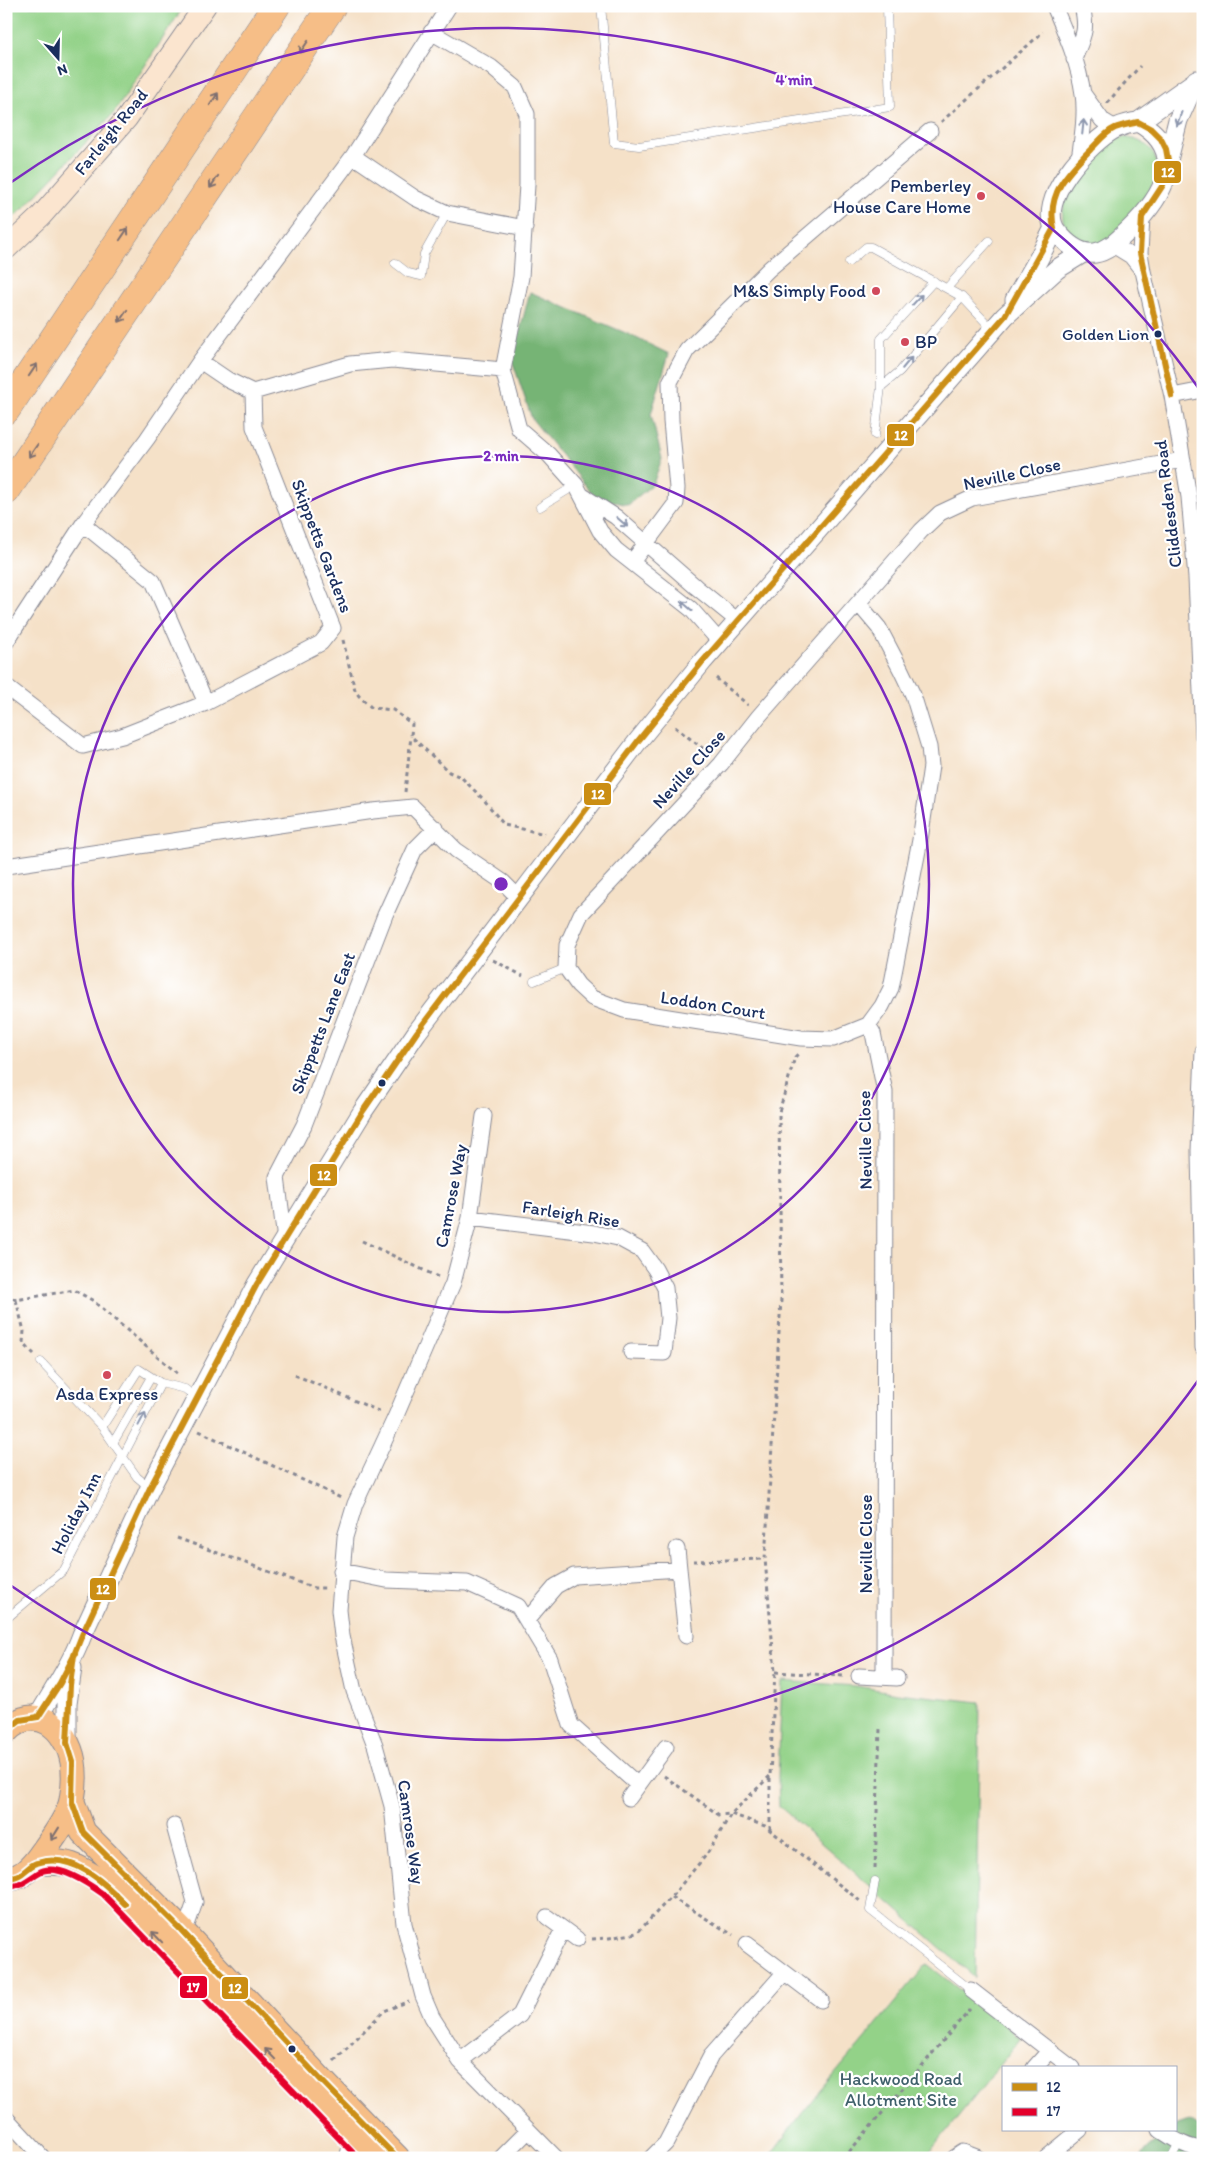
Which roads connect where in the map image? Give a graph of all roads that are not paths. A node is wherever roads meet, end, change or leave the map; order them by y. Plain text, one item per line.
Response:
1 (205, 6) edge
2 (276, 6) edge
3 (332, 6) edge
4 (449, 6) edge
5 (601, 6) edge
6 (887, 6) edge
7 (1054, 6) edge
8 (1082, 6) edge
9 (431, 32) junction
10 (1074, 59) junction
11 (1199, 77) edge
12 (1083, 94) junction
13 (1138, 122) junction
14 (1115, 128) junction
15 (930, 131) road end
16 (352, 156) junction
17 (1079, 159) junction
18 (1168, 160) junction
19 (447, 213) junction
20 (1142, 217) junction
21 (525, 228) junction
22 (1054, 228) junction
23 (989, 241) dead end
24 (1113, 245) junction
25 (6, 249) edge
26 (1083, 253) junction
27 (849, 262) dead end
28 (395, 263) dead end
29 (1143, 271) junction
30 (934, 282) junction
31 (947, 288) junction
32 (962, 297) junction
33 (999, 323) junction
34 (200, 361) junction
35 (503, 370) junction
36 (881, 387) junction
37 (1203, 390) edge
38 (254, 392) junction
39 (1172, 396) junction
40 (6, 410) edge
41 (875, 435) dead end
42 (1183, 460) junction
43 (579, 490) junction
44 (6, 491) edge
45 (540, 507) dead end
46 (83, 524) junction
47 (646, 544) junction
48 (632, 562) junction
49 (858, 603) junction
50 (738, 621) junction
51 (6, 642) edge
52 (720, 642) junction
53 (6, 687) edge
54 (206, 703) junction
55 (1203, 737) edge
56 (436, 828) junction
57 (6, 866) edge
58 (519, 898) junction
59 (566, 968) junction
60 (534, 981) road end
61 (868, 1025) junction
62 (1203, 1051) edge
63 (1203, 1059) edge
64 (484, 1116) dead end
65 (1201, 1152) edge
66 (470, 1218) junction
67 (285, 1240) junction
68 (1203, 1348) edge
69 (631, 1352) dead end
70 (41, 1362) road end
71 (151, 1376) junction
72 (161, 1383) junction
73 (197, 1398) junction
74 (102, 1428) junction
75 (113, 1443) junction
76 (122, 1456) junction
77 (150, 1488) junction
78 (341, 1571) junction
79 (6, 1618) edge
80 (527, 1620) junction
81 (686, 1636) dead end
82 (74, 1655) junction
83 (859, 1676) road end
84 (38, 1717) junction
85 (6, 1731) edge
86 (67, 1744) junction
87 (666, 1747) dead end
88 (638, 1785) junction
89 (629, 1798) dead end
90 (72, 1802) junction
91 (174, 1826) dead end
92 (35, 1863) junction
93 (6, 1878) edge
94 (874, 1881) road end
95 (546, 1917) dead end
96 (563, 1929) junction
97 (181, 1930) junction
98 (577, 1939) road end
99 (747, 1944) road end
100 (784, 1973) junction
101 (976, 1994) joint
102 (821, 2000) dead end
103 (1050, 2050) junction
104 (460, 2061) junction
105 (1036, 2066) edge
106 (1070, 2066) edge
107 (6, 2118) edge
108 (528, 2131) junction
109 (1078, 2132) edge
110 (1163, 2132) edge
111 (1180, 2142) junction
112 (350, 2149) edge
113 (1203, 2149) edge
114 (43, 2158) edge
115 (370, 2158) edge
116 (396, 2158) edge
117 (501, 2158) edge
118 (556, 2158) edge
119 (650, 2158) edge
120 (954, 2158) edge
121 (979, 2158) edge
122 (1046, 2158) edge
123 (1171, 2158) edge

1 - 25 main road, Farleigh Road
40 -> 2 highway
3 -> 44 highway
4 - 9 street
5 - 6 lane
7 - 10 street
8 - 10 street
9 - 16 street
9 - 21 street
10 - 12 street
11 - 13 street
11 -> 18 street
12 - 14 street
17 -> 12 street
13 - 14 street
13 - 18 street
14 - 17 street
15 - 47 street
16 - 19 street
16 - 34 street
17 - 22 street
18 - 20 street
19 - 21 street
19 - 28 lane
20 - 24 street
20 - 29 street, Cliddesden Road
21 - 35 street
22 - 26 street
22 - 33 street
23 - 31 lane
24 - 26 street
24 - 29 street
26 - 33 street
27 - 30 lane
29 - 39 street, Cliddesden Road
30 - 31 lane
36 -> 30 lane
31 - 32 lane
32 - 33 lane
36 -> 32 lane
33 - 50 street
34 - 38 street
34 - 46 street
35 - 38 street
35 - 43 street
36 - 41 lane
37 - 39 street
38 - 54 street, Skippetts Gardens
39 - 42 street, Cliddesden Road
42 - 49 street, Neville Close
42 - 55 street, Cliddesden Road
43 - 45 lane
43 -> 47 street
43 - 48 street
46 - 51 street
46 - 54 street
47 - 48 street
47 - 50 street
52 -> 48 street
49 - 59 street, Neville Close
49 - 61 street
50 - 52 street
52 - 58 street
53 - 54 street, Skippetts Gardens
56 - 57 street
56 - 58 street
56 - 67 street, Skippetts Lane East
58 - 67 street
59 - 60 lane
59 - 61 street, Loddon Court
61 - 83 street, Neville Close
62 - 63 street
63 - 65 street
64 - 66 street, Camrose Way
65 - 68 street
66 - 69 street, Farleigh Rise
66 - 78 street, Camrose Way
67 - 73 street
70 - 74 lane
71 - 72 lane
71 - 74 lane
71 - 75 lane
72 - 73 lane
76 -> 72 lane, Holiday Inn
73 - 77 street
74 - 75 lane
75 - 76 lane
76 - 77 lane
76 - 79 lane, Holiday Inn
77 - 82 street
78 - 80 street
78 - 104 street, Camrose Way
80 - 81 street
80 - 88 street
82 - 84 street
82 - 86 street
84 - 85 main road
84 - 86 main road
86 - 90 main road
87 - 88 street
88 - 89 street
90 -> 92 main road
90 - 97 main road
91 - 97 street
92 - 93 main road
112 -> 92 main road
94 - 101 lane
95 - 96 street
96 - 98 street
96 - 104 street
97 - 116 main road
99 - 100 street
100 - 102 street
100 - 119 street
101 - 103 street
103 - 105 street
103 - 106 street
104 - 108 street, Camrose Way
107 - 114 street
108 - 117 street
108 - 118 street, Camrose Way
109 - 122 street
110 - 111 street
111 - 113 street
111 - 123 lane
112 - 115 main road
120 - 121 street

